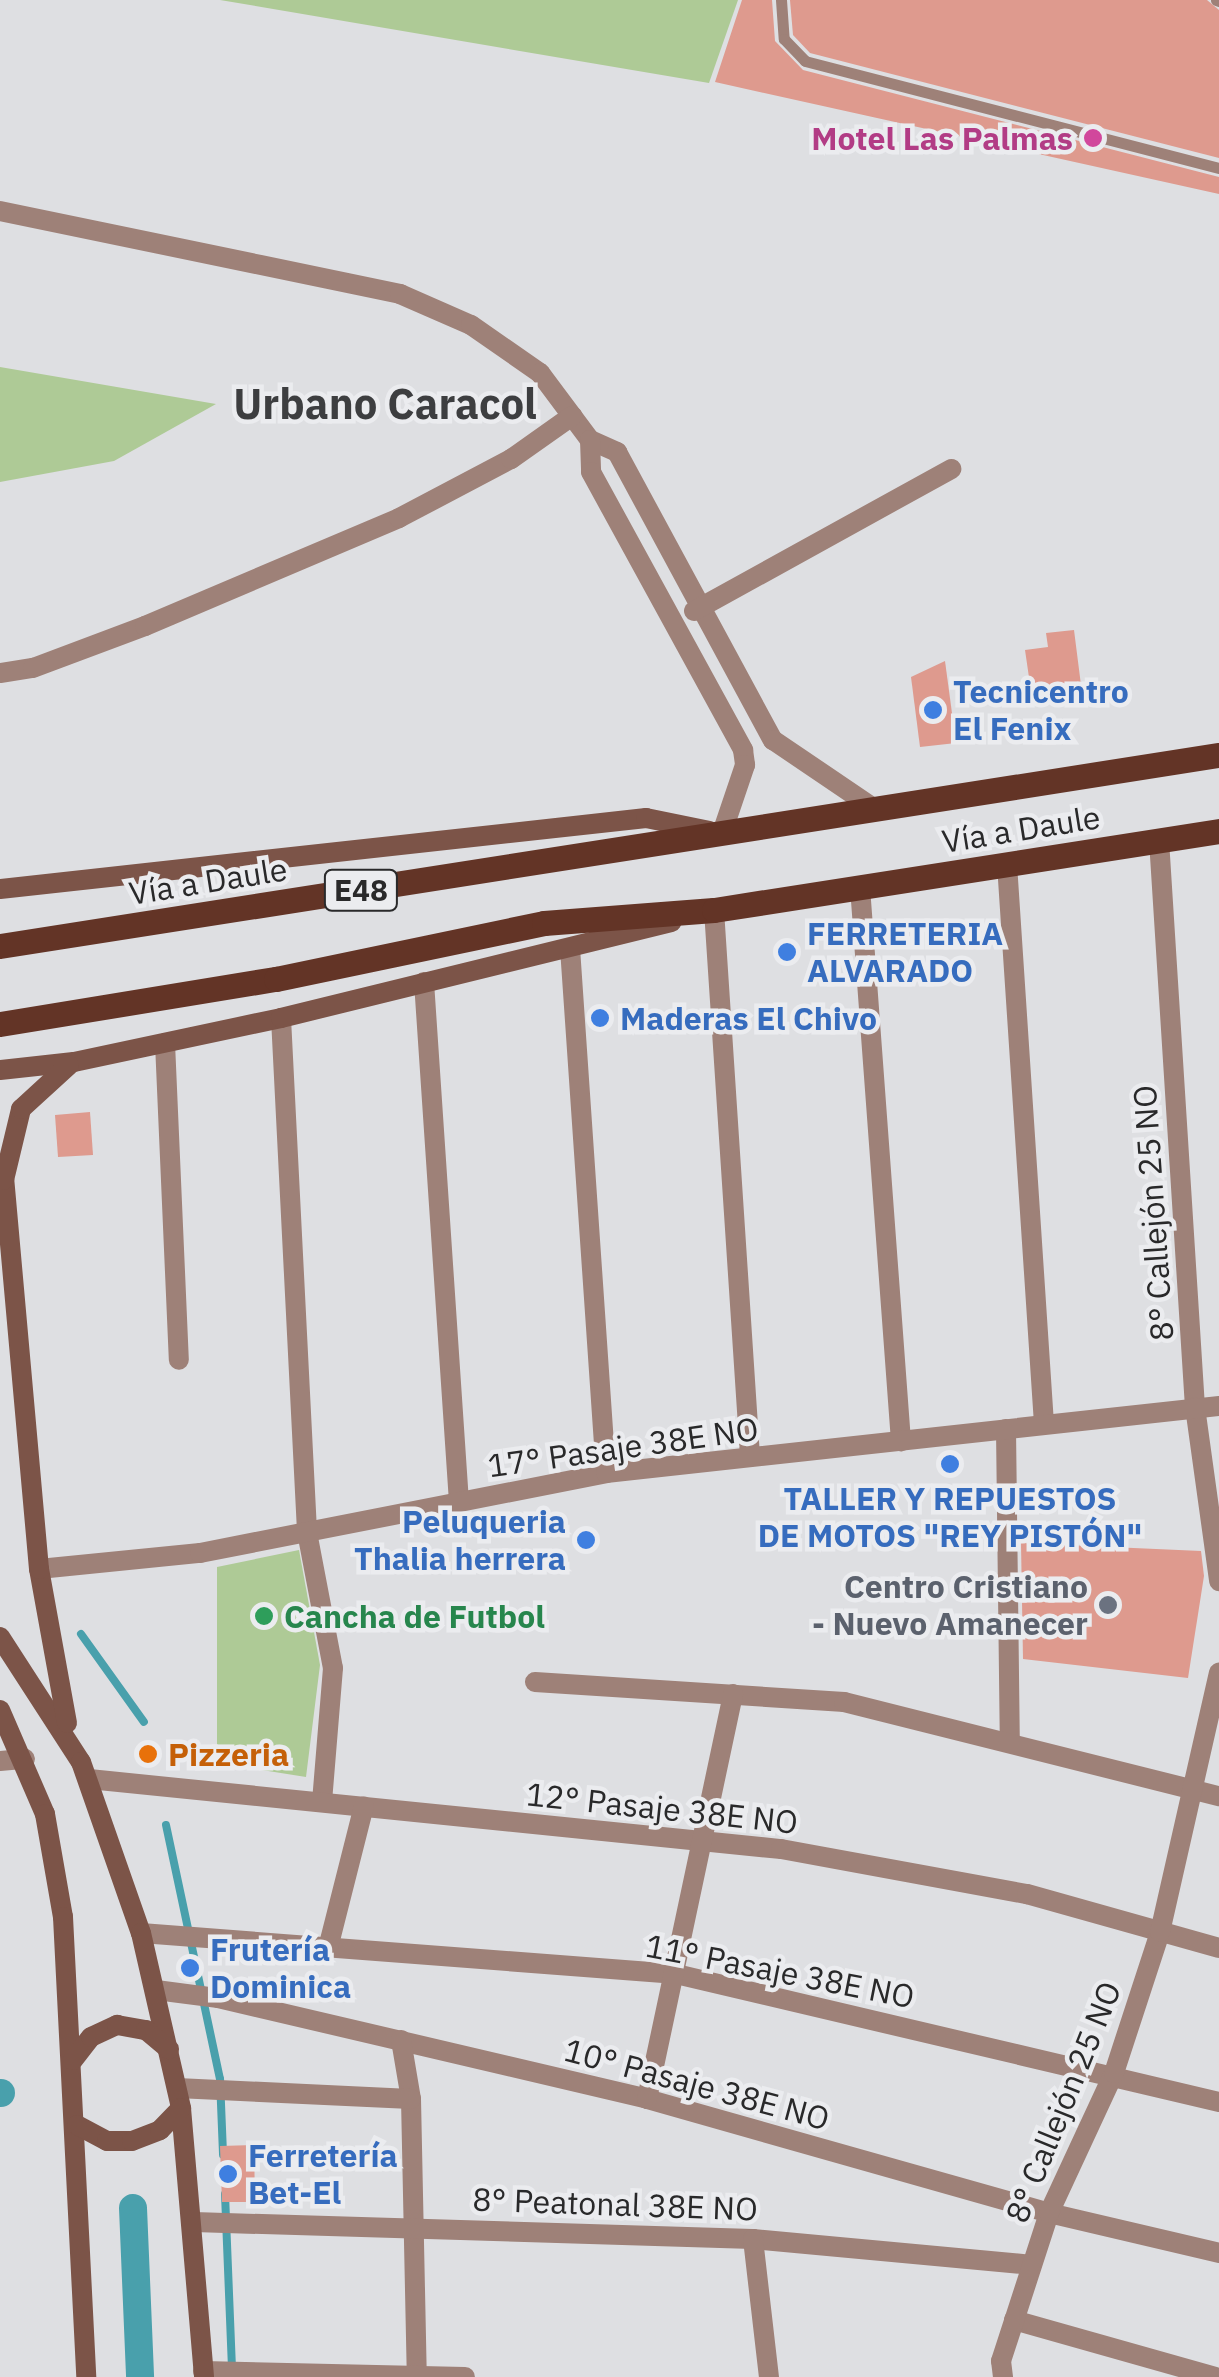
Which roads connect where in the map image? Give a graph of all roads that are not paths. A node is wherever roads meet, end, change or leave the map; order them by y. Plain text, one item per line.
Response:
1 (781, 0) edge
2 (1219, 168) edge
3 (0, 211) edge
4 (572, 416) junction
5 (590, 440) junction
6 (950, 469) dead end
7 (702, 606) junction
8 (676, 621) junction
9 (0, 674) edge
10 (1219, 755) edge
11 (876, 809) junction
12 (1219, 831) edge
13 (722, 833) junction
14 (1160, 840) junction
15 (1008, 864) junction
16 (860, 887) junction
17 (0, 890) edge
18 (714, 910) junction
19 (0, 946) edge
20 (570, 948) junction
21 (424, 982) junction
22 (281, 1018) junction
23 (0, 1024) edge
24 (165, 1042) junction
25 (74, 1062) junction
26 (0, 1070) edge
27 (179, 1360) dead end
28 (1219, 1406) edge
29 (1195, 1407) junction
30 (1044, 1424) junction
31 (1006, 1428) junction
32 (900, 1440) junction
33 (750, 1458) junction
34 (606, 1474) junction
35 (460, 1502) junction
36 (306, 1532) junction
37 (39, 1568) junction
38 (1219, 1581) edge
39 (0, 1637) edge
40 (1219, 1673) edge
41 (535, 1682) dead end
42 (733, 1694) junction
43 (0, 1710) edge
44 (70, 1739) junction
45 (1010, 1744) junction
46 (25, 1759) junction
47 (0, 1761) edge
48 (89, 1779) junction
49 (1192, 1789) junction
50 (1219, 1796) edge
51 (322, 1802) junction
52 (364, 1806) junction
53 (703, 1841) junction
54 (1160, 1932) junction
55 (142, 1933) junction
56 (328, 1948) junction
57 (1219, 1948) edge
58 (676, 1974) junction
59 (156, 1990) junction
60 (401, 2040) junction
61 (168, 2048) junction
62 (73, 2060) junction
63 (1114, 2073) junction
64 (179, 2098) junction
65 (411, 2099) junction
66 (647, 2099) junction
67 (1219, 2102) edge
68 (77, 2125) junction
69 (1049, 2213) junction
70 (194, 2222) junction
71 (409, 2226) junction
72 (752, 2239) junction
73 (1219, 2253) edge
74 (1032, 2265) junction
75 (1014, 2320) junction
76 (204, 2374) edge
77 (416, 2376) edge
78 (86, 2377) edge
79 (465, 2377) edge
80 (769, 2377) edge
81 (1003, 2377) edge
82 (1214, 2377) edge

1 - 2 lane
3 - 4 street
4 - 5 street
4 - 9 street
5 - 7 street
5 - 8 street
6 - 7 street
7 - 8 street
7 - 11 street
8 - 13 street
10 - 11 main road, Vía a Daule / E48
11 - 13 main road, Vía a Daule / E48
12 - 14 main road, Vía a Daule / E48
13 - 17 main road, Vía a Daule / E48
13 - 19 main road, Vía a Daule / E48
14 - 15 main road, Vía a Daule / E48
14 - 29 street, 8° Callejón 25 NO
15 - 16 main road, Vía a Daule / E48
15 - 30 street
16 - 18 main road, Vía a Daule / E48
16 - 32 street
18 - 20 main road, Vía a Daule / E48
18 - 23 main road, Vía a Daule / E48
18 - 33 street
20 - 21 main road, Vía a Daule / E48
20 - 34 street
21 - 22 main road, Vía a Daule / E48
21 - 35 street
22 - 24 main road, Vía a Daule / E48
22 - 36 street
24 - 25 main road, Vía a Daule / E48
24 - 27 street
25 - 26 main road, E48
25 - 37 main road
28 - 29 street, 17° Pasaje 38E NO
29 - 30 street, 17° Pasaje 38E NO
29 - 38 street, 8° Callejón 25 NO
30 - 31 street, 17° Pasaje 38E NO
31 - 32 street, 17° Pasaje 38E NO
31 - 45 street
32 - 33 street, 17° Pasaje 38E NO
33 - 34 street, 17° Pasaje 38E NO
34 - 35 street, 17° Pasaje 38E NO
35 - 36 street, 17° Pasaje 38E NO
36 - 37 street, 17° Pasaje 38E NO
36 - 51 street
37 - 44 main road
39 - 44 main road
40 - 49 street, 8° Callejón 25 NO
41 - 42 street
42 - 45 street
42 - 53 street
43 - 46 main road
44 - 48 main road
45 - 49 street
46 - 47 street
46 - 62 main road
48 - 51 street, 12° Pasaje 38E NO
48 - 55 main road
49 - 50 street
49 - 54 street, 8° Callejón 25 NO
51 - 52 street, 12° Pasaje 38E NO
52 - 53 street, 12° Pasaje 38E NO
52 - 56 street
53 - 54 street, 12° Pasaje 38E NO
53 - 58 street
54 - 57 street, 12° Pasaje 38E NO
54 - 63 street, 8° Callejón 25 NO
55 - 56 street, 11° Pasaje 38E NO
55 - 59 main road
56 - 58 street, 11° Pasaje 38E NO
58 - 63 street, 11° Pasaje 38E NO
58 - 66 street
59 - 60 street, 10° Pasaje 38E NO
59 - 61 main road
60 - 65 street
60 - 66 street, 10° Pasaje 38E NO
61 - 62 main road
61 - 64 main road
62 - 68 main road
63 - 67 street, 11° Pasaje 38E NO
63 - 69 street, 8° Callejón 25 NO
64 - 65 street
64 - 68 main road
64 - 70 main road
65 - 71 street
66 - 69 street, 10° Pasaje 38E NO
68 - 78 main road
69 - 73 street, 10° Pasaje 38E NO
69 - 74 street, 8° Callejón 25 NO
70 - 71 street, 8° Peatonal 38E NO
70 - 76 main road
71 - 72 street, 8° Peatonal 38E NO
71 - 77 street
72 - 74 street, 8° Peatonal 38E NO
72 - 80 street
74 - 75 street, 8° Callejón 25 NO
75 - 81 street, 8° Callejón 25 NO
75 - 82 street
76 - 77 street
77 - 79 street

